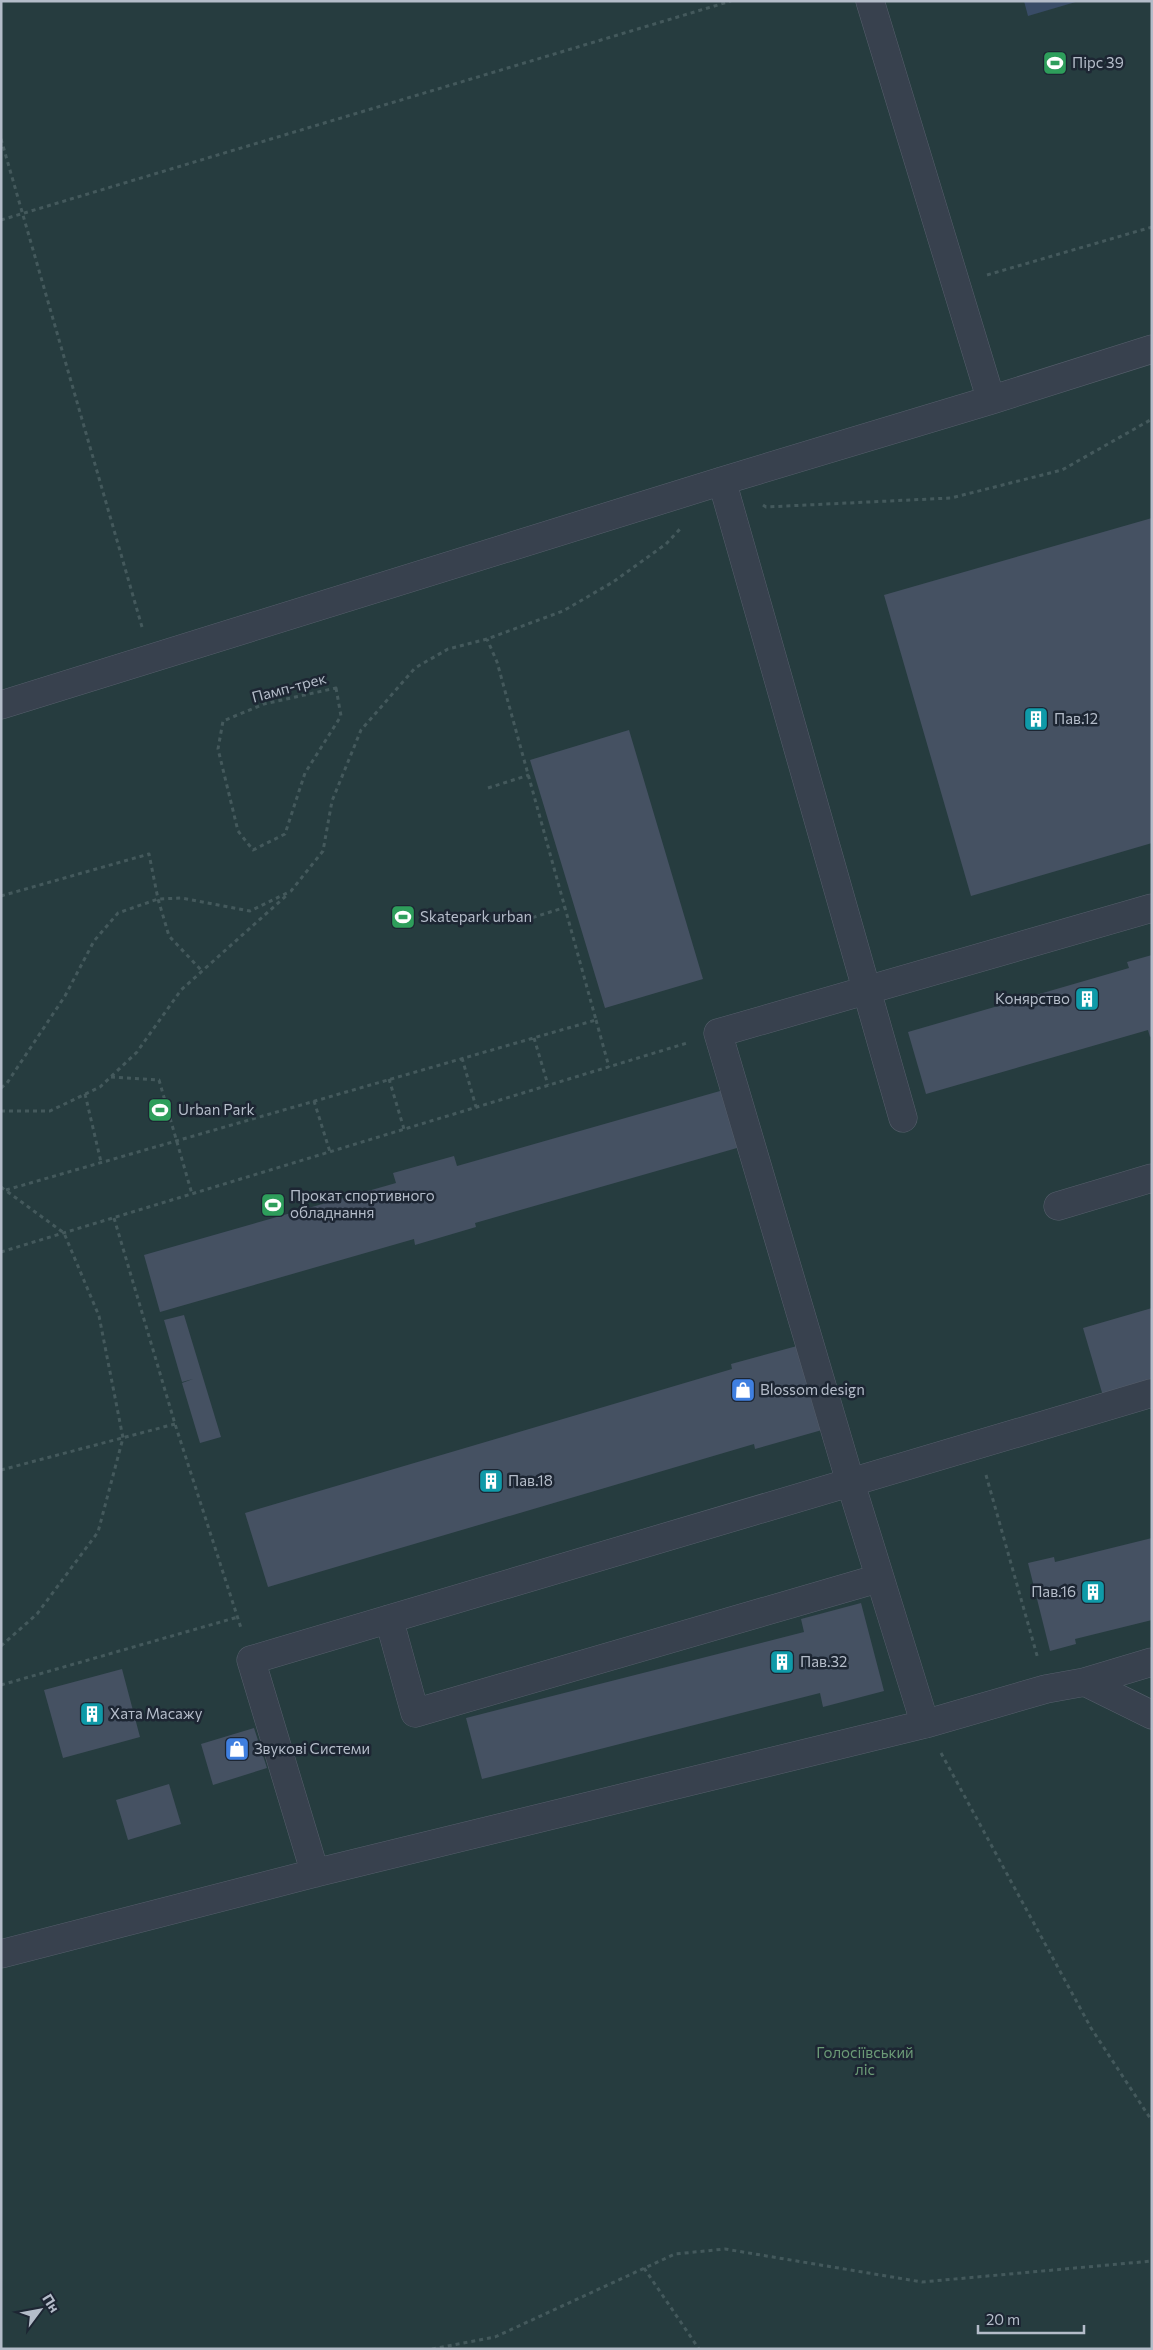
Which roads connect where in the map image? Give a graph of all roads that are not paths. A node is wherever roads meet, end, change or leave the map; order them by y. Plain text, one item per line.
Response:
1 (870, 1) edge
2 (1152, 349) edge
3 (991, 400) junction
4 (722, 481) junction
5 (1, 705) edge
6 (1152, 908) edge
7 (866, 991) junction
8 (903, 1118) dead end
9 (1152, 1178) edge
10 (1058, 1206) dead end
11 (1152, 1393) edge
12 (850, 1481) junction
13 (880, 1578) junction
14 (389, 1619) junction
15 (1152, 1662) edge
16 (1085, 1682) junction
17 (1152, 1715) edge
18 (925, 1724) junction
19 (315, 1873) junction
20 (1, 1954) edge

1 - 3 street
2 - 3 street
3 - 4 street
4 - 5 street
4 - 7 street
6 - 7 street
7 - 8 street
7 - 12 street
9 - 10 street
11 - 12 street
12 - 13 street
12 - 14 street
13 - 14 street
13 - 18 street
14 - 19 street
15 - 16 street
16 - 17 street
16 - 18 street
18 - 19 street
19 - 20 street

